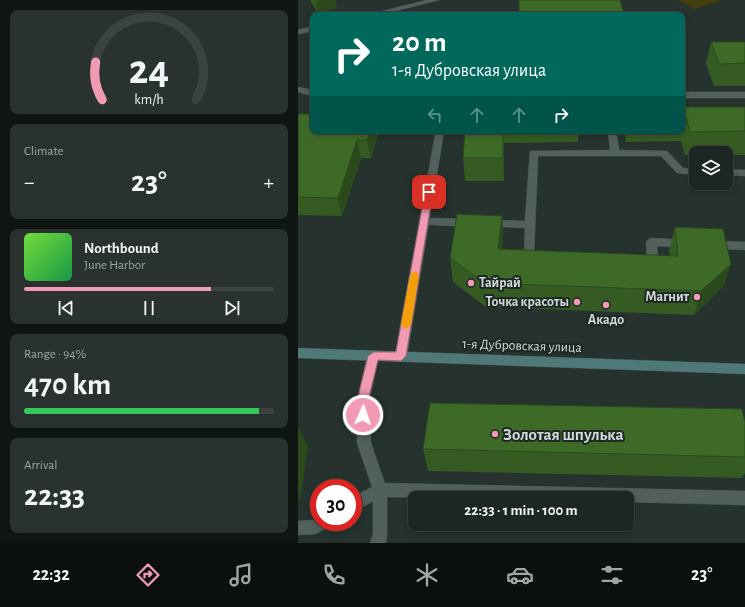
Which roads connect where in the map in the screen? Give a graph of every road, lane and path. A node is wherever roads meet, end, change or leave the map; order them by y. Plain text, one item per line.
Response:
1 (436, 0) edge
2 (424, 1) edge
3 (382, 12) edge
4 (310, 30) edge
5 (298, 32) edge
6 (298, 89) edge
7 (310, 92) edge
8 (685, 95) edge
9 (745, 95) edge
10 (439, 134) edge
11 (612, 134) edge
12 (615, 153) junction
13 (689, 172) edge
14 (733, 172) edge
15 (745, 173) edge
16 (424, 222) junction
17 (531, 225) junction
18 (745, 246) edge
19 (552, 256) edge
20 (630, 259) edge
21 (298, 353) edge
22 (374, 356) junction
23 (401, 356) junction
24 (745, 369) edge
25 (380, 490) junction
26 (745, 498) edge
27 (362, 500) edge
28 (310, 527) edge
29 (298, 528) edge
30 (378, 543) edge

1 - 2 street
2 - 3 street
4 - 5 street
6 - 7 street
8 - 9 street
10 - 16 street
11 - 12 street
12 - 13 street
12 - 17 street
14 - 15 street
16 - 17 street
16 - 23 street
17 - 19 street
18 - 20 street
21 - 22 main road, 1-я Дубровская улица
22 - 23 main road, 1-я Дубровская улица
22 - 25 street
23 - 24 main road, 1-я Дубровская улица
25 - 26 street
25 - 27 street
25 - 30 street
28 - 29 street

